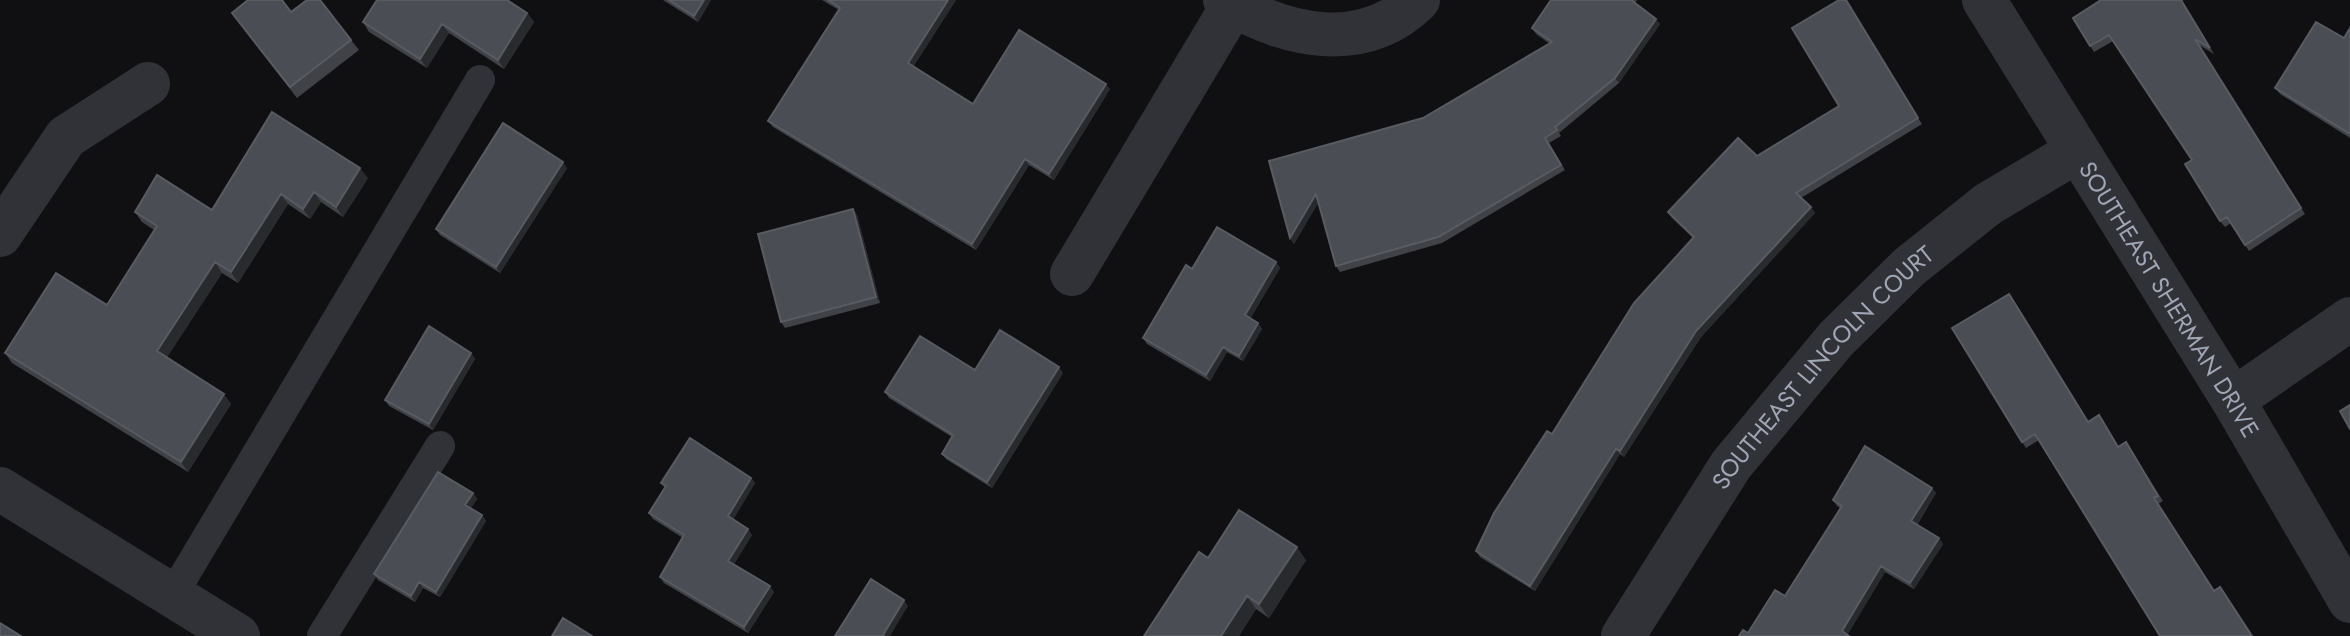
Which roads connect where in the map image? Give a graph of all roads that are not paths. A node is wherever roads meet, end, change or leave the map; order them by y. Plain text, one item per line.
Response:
1 (1418, 0) edge
2 (1984, 0) edge
3 (1229, 2) edge
4 (480, 80) dead end
5 (148, 84) dead end
6 (2077, 151) junction
7 (0, 235) edge
8 (1072, 274) dead end
9 (2350, 319) edge
10 (2233, 400) junction
11 (440, 446) dead end
12 (4, 500) edge
13 (172, 596) junction
14 (2350, 601) edge
15 (238, 636) edge
16 (322, 636) edge
17 (1623, 636) edge

1 - 3 street
2 - 6 street, SOUTHEAST SHERMAN DRIVE
3 - 8 street
4 - 13 lane
5 - 7 street
6 - 10 street, SOUTHEAST SHERMAN DRIVE
6 - 17 street, SOUTHEAST LINCOLN COURT
9 - 10 street
10 - 14 street, SOUTHEAST SHERMAN DRIVE
11 - 16 lane
12 - 13 street
13 - 15 street

